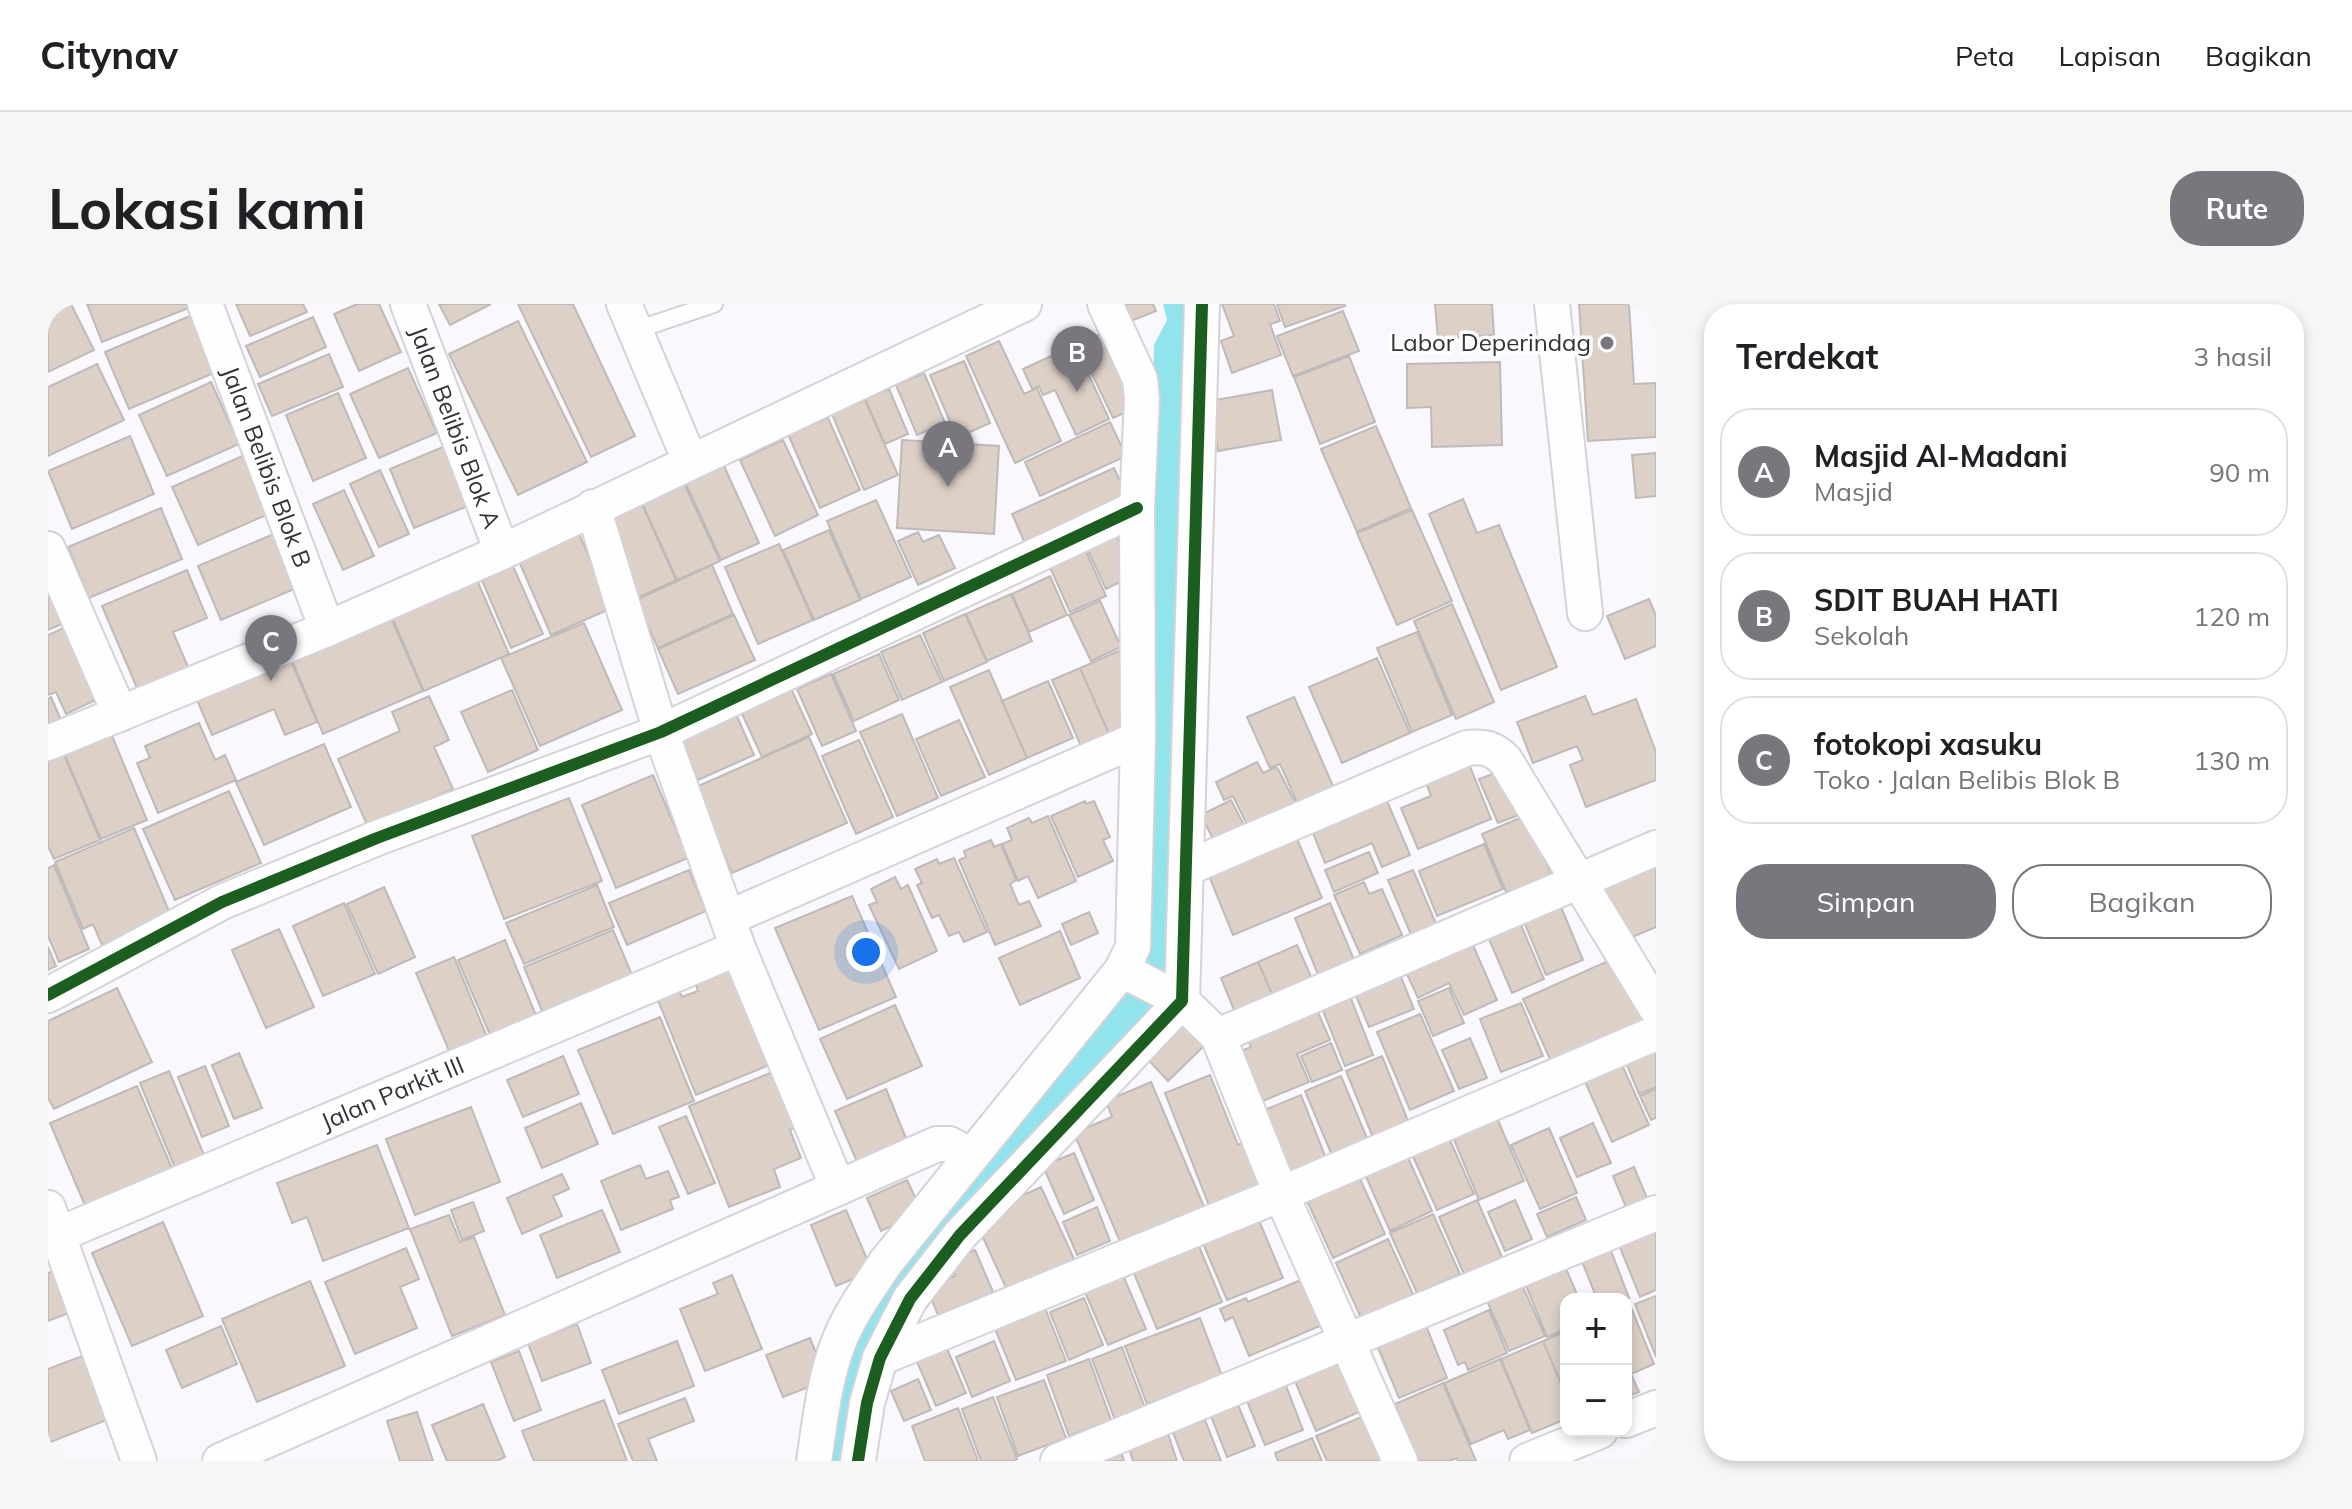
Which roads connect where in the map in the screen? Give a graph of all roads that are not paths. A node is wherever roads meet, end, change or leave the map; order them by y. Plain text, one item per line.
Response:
1 (205, 304) edge
2 (408, 304) edge
3 (714, 304) edge
4 (1024, 304) edge
5 (1105, 304) edge
6 (1202, 304) edge
7 (1552, 304) edge
8 (630, 317) edge
9 (690, 461) junction
10 (593, 507) junction
11 (1137, 508) junction
12 (48, 549) edge
13 (502, 552) junction
14 (1585, 613) dead end
15 (327, 629) junction
16 (120, 714) junction
17 (661, 732) junction
18 (1138, 739) junction
19 (48, 743) edge
20 (1656, 848) edge
21 (1187, 868) junction
22 (1578, 882) junction
23 (733, 933) junction
24 (1126, 972) junction
25 (48, 995) edge
26 (1174, 996) junction
27 (1656, 1008) edge
28 (1656, 1033) edge
29 (1218, 1036) junction
30 (971, 1156) junction
31 (838, 1188) junction
32 (1281, 1194) junction
33 (1656, 1213) edge
34 (51, 1227) edge
35 (1348, 1342) junction
36 (880, 1358) junction
37 (1656, 1408) edge
38 (1632, 1418) edge
39 (1594, 1443) edge
40 (1064, 1460) edge
41 (139, 1461) edge
42 (220, 1461) edge
43 (814, 1461) edge
44 (858, 1461) edge
45 (1400, 1461) edge
46 (1527, 1461) edge

1 - 15 street, Jalan Belibis Blok B
2 - 13 street, Jalan Belibis Blok A
3 - 8 lane
4 - 9 street
5 - 11 street
6 - 21 street
7 - 14 street
8 - 9 street
9 - 10 street
10 - 13 street
10 - 17 street
11 - 17 street
11 - 18 street
12 - 16 street
13 - 15 street
15 - 16 street
16 - 19 street
17 - 23 street
17 - 25 street
18 - 23 street, Jalan Parkit III
18 - 24 street
20 - 22 street
21 - 22 street
21 - 26 street
22 - 27 street
22 - 29 street
23 - 31 street
23 - 34 street, Jalan Parkit III
24 - 26 street
24 - 30 street
26 - 29 street
26 - 36 street
28 - 32 street
29 - 32 street
30 - 31 street
30 - 43 street
31 - 42 street
32 - 35 street
32 - 36 street
33 - 35 street
34 - 41 street
35 - 40 street
35 - 45 street
36 - 44 street
37 - 38 street
39 - 46 street

